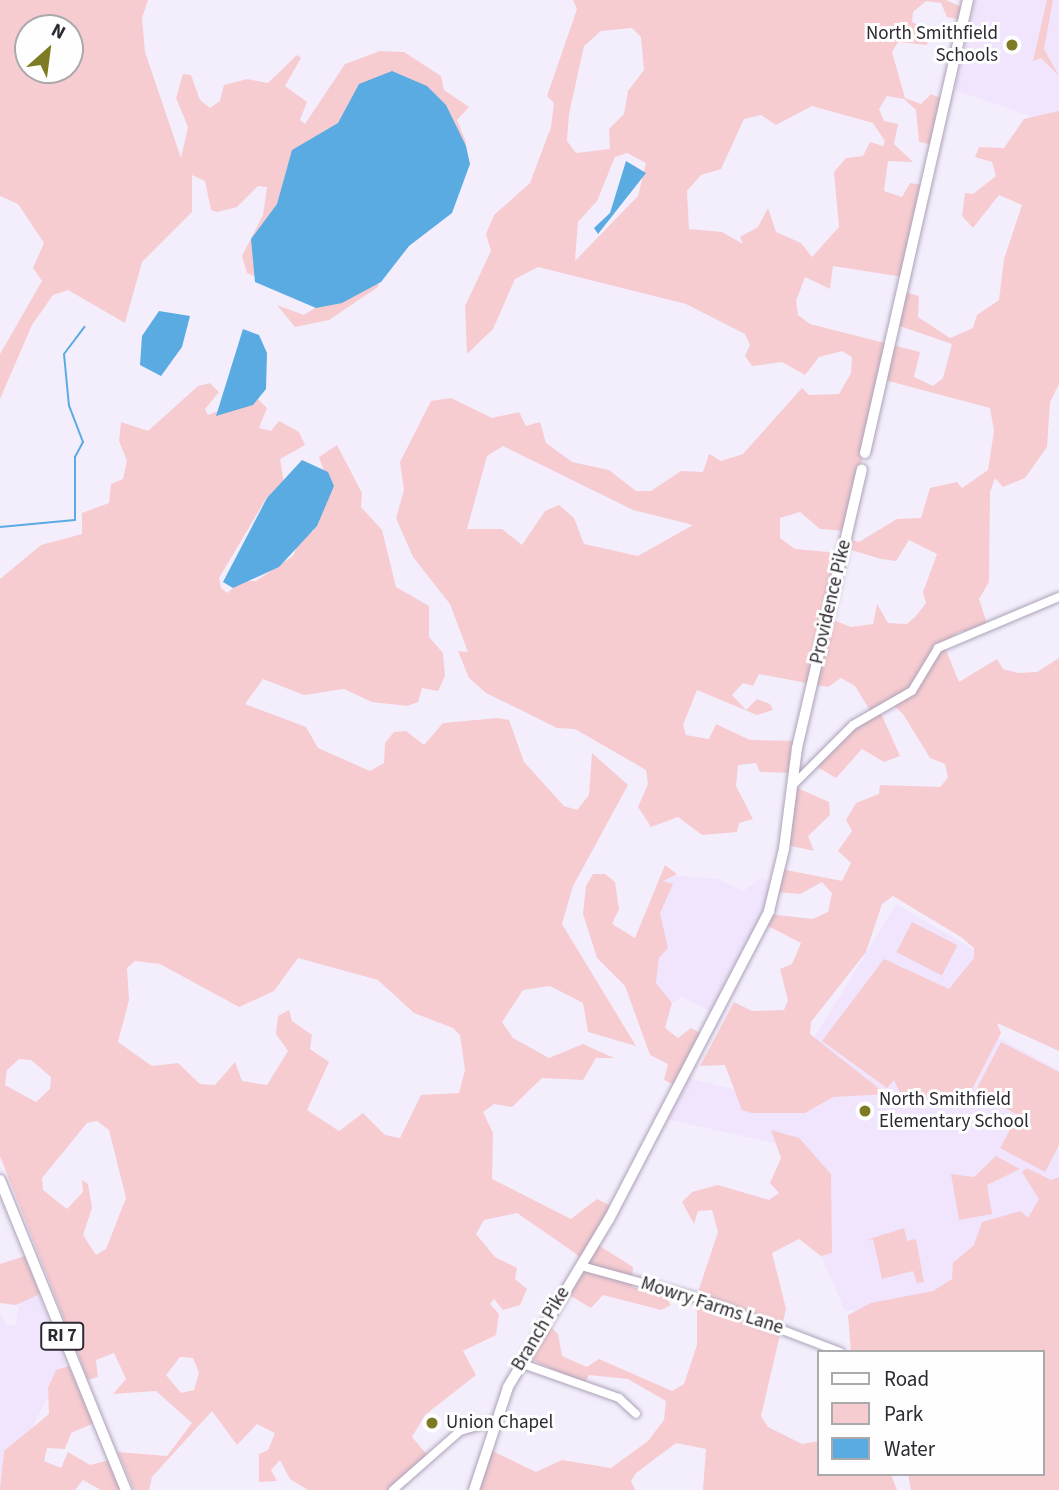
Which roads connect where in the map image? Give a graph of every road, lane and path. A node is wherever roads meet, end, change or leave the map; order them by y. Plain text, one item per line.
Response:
1 (968, 0) edge
2 (865, 453) joint
3 (862, 469) joint
4 (1059, 597) edge
5 (792, 786) junction
6 (631, 1179) joint
7 (0, 1180) edge
8 (581, 1266) junction
9 (835, 1350) edge
10 (520, 1363) junction
11 (635, 1414) dead end
12 (496, 1421) junction
13 (126, 1490) edge
14 (393, 1490) edge
15 (474, 1490) edge

1 - 2 main road, Providence Pike
2 - 3 street, Providence Pike
3 - 5 main road, Providence Pike
4 - 5 street
5 - 6 main road, Providence Pike
6 - 8 main road, Branch Pike
7 - 13 main road, RI 7
8 - 9 street, Mowry Farms Lane
8 - 10 main road, Branch Pike
10 - 11 street
10 - 12 main road, Branch Pike
12 - 14 street
12 - 15 main road, Branch Pike

